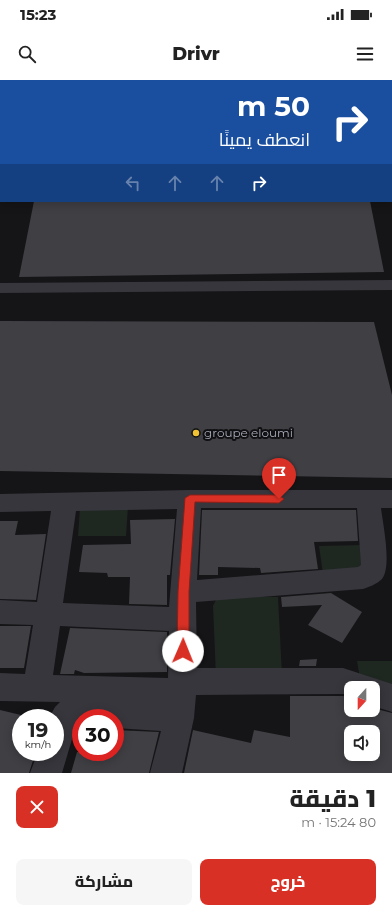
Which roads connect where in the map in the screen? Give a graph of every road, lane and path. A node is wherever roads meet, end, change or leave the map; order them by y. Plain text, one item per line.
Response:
1 (0, 288) edge
2 (391, 288) edge
3 (190, 498) junction
4 (380, 499) edge
5 (64, 500) junction
6 (0, 503) edge
7 (183, 592) junction
8 (0, 612) edge
9 (48, 614) junction
10 (183, 620) junction
11 (344, 681) edge
12 (0, 687) edge
13 (37, 689) junction
14 (380, 694) edge
15 (181, 697) junction
16 (392, 698) edge
17 (64, 720) edge
18 (50, 761) edge
19 (46, 773) edge
20 (166, 773) edge

1 - 2 street
3 - 4 street
3 - 5 street
3 - 7 street
4 - 7 street
5 - 6 street
5 - 9 street
7 - 10 street
8 - 9 street
9 - 10 street
9 - 13 street
10 - 15 street
11 - 15 street
12 - 13 street
13 - 15 street
14 - 16 street
15 - 17 street
15 - 20 street
18 - 19 street

